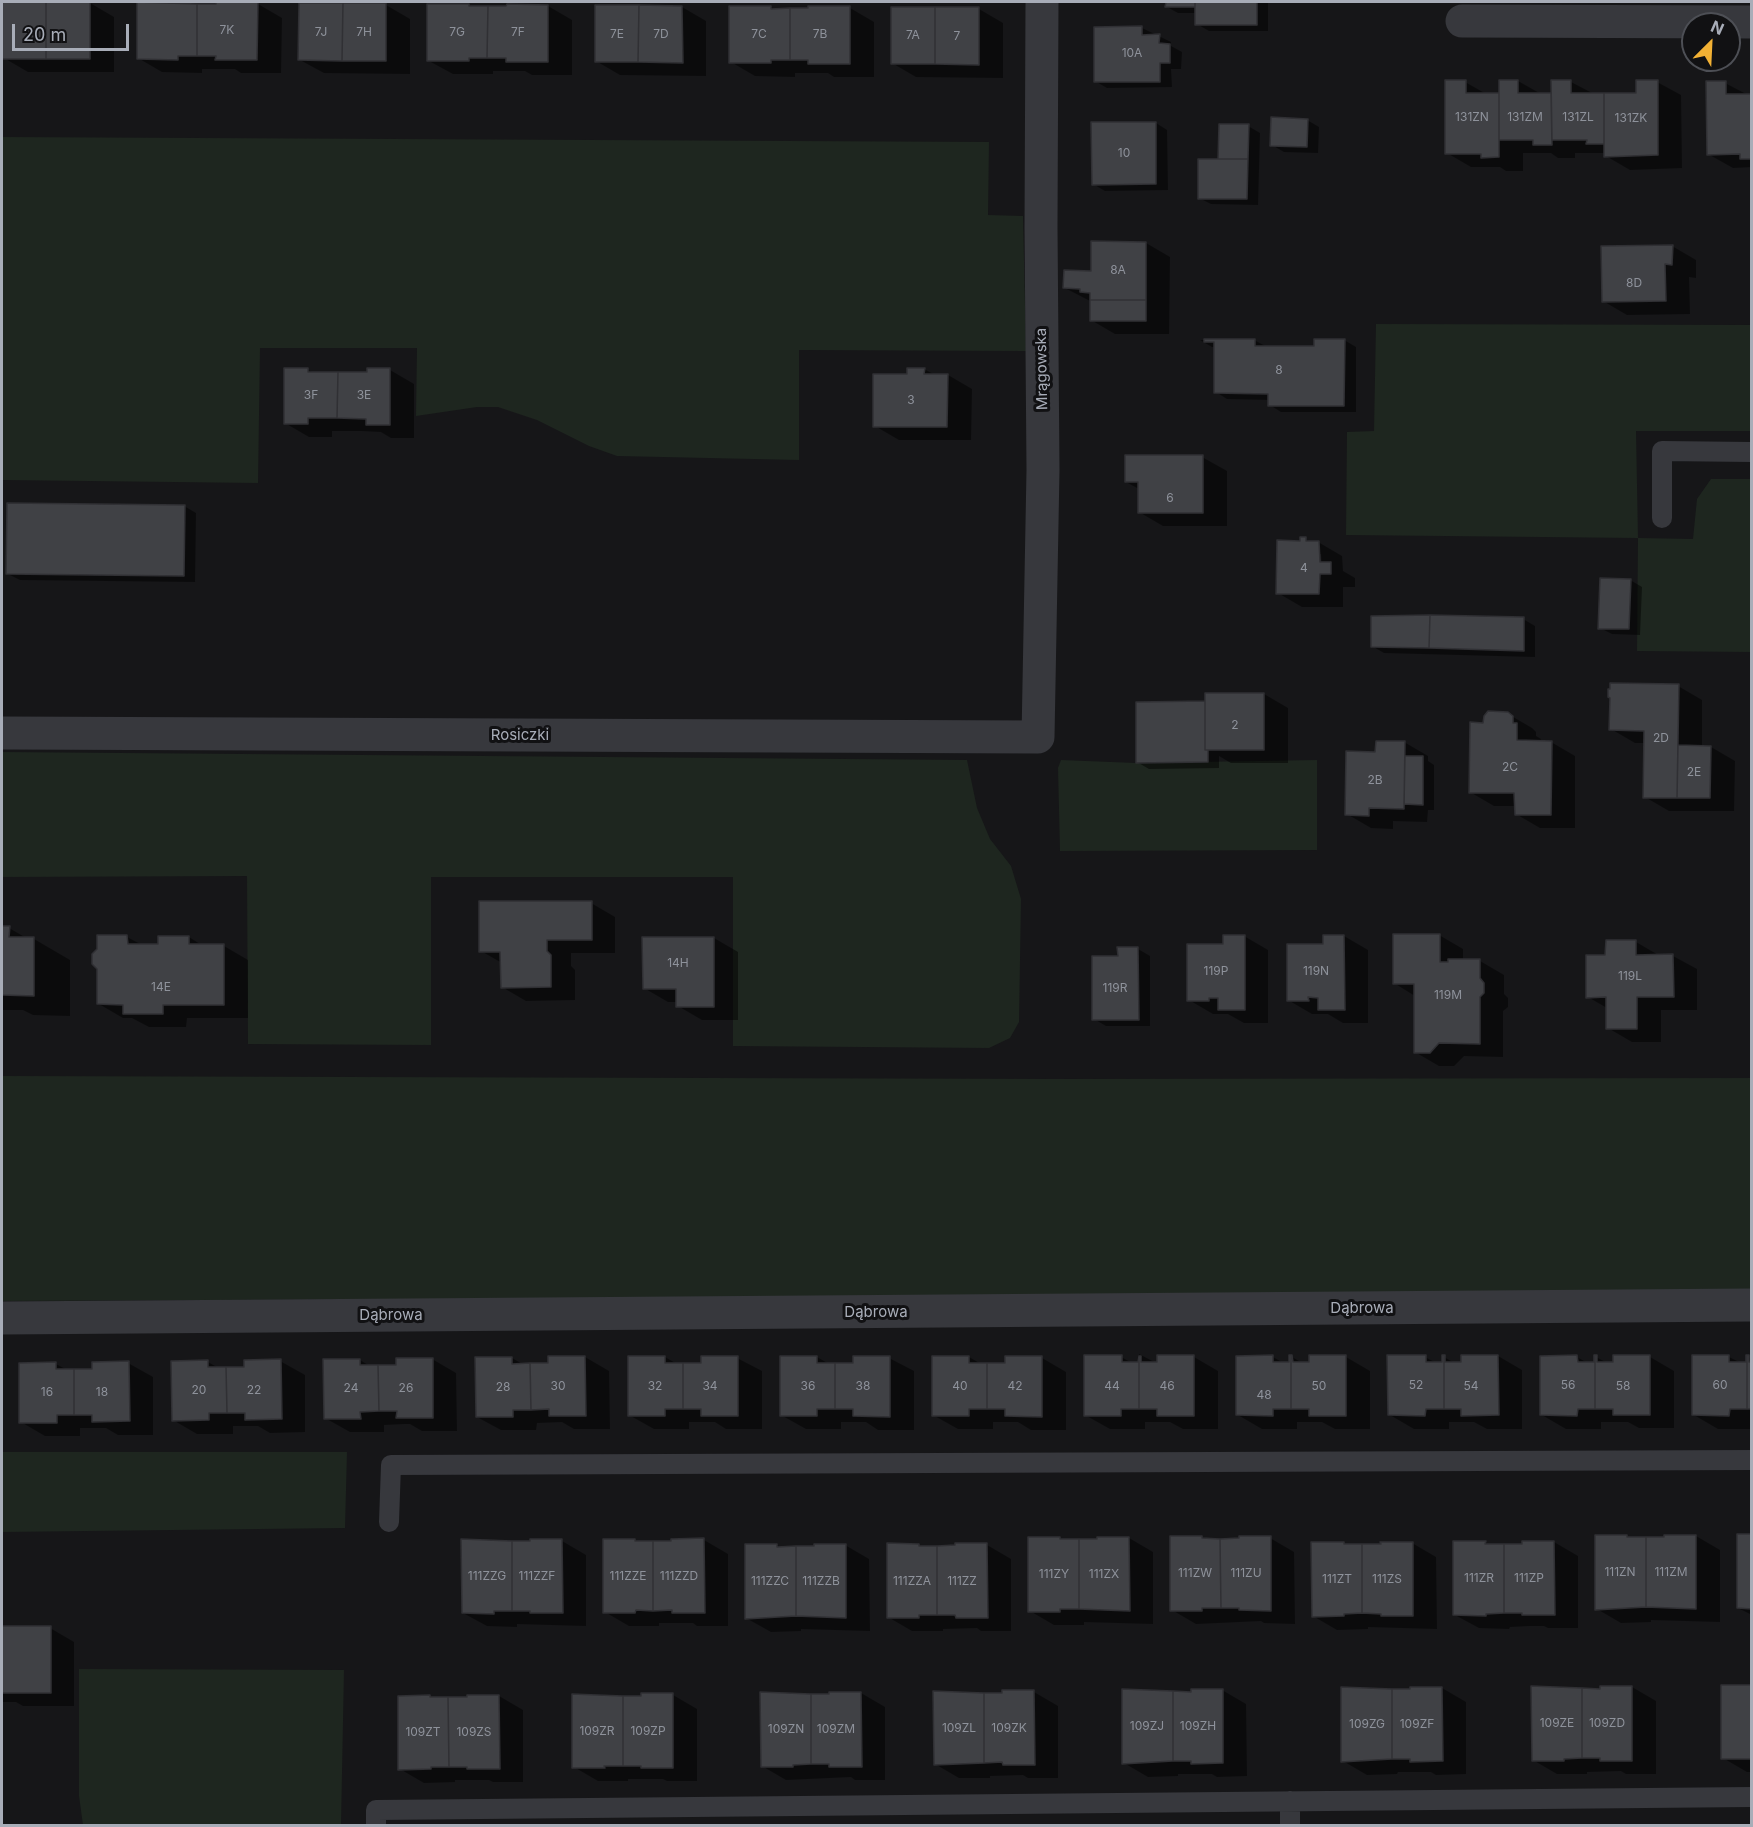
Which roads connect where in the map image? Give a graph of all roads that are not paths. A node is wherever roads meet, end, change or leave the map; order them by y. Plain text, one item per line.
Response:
1 (1042, 2) edge
2 (1462, 21) dead end
3 (1752, 22) edge
4 (1752, 452) edge
5 (1662, 518) dead end
6 (2, 733) edge
7 (1038, 737) joint
8 (1752, 1305) edge
9 (2, 1318) edge
10 (1752, 1460) edge
11 (389, 1522) dead end
12 (1752, 1797) edge
13 (1290, 1801) junction
14 (376, 1826) edge
15 (1290, 1826) edge

1 - 7 street, Mrągowska
2 - 3 street
4 - 5 lane
6 - 7 street, Rosiczki
8 - 9 street, Dąbrowa
10 - 11 lane
12 - 13 lane
13 - 14 lane
13 - 15 lane

